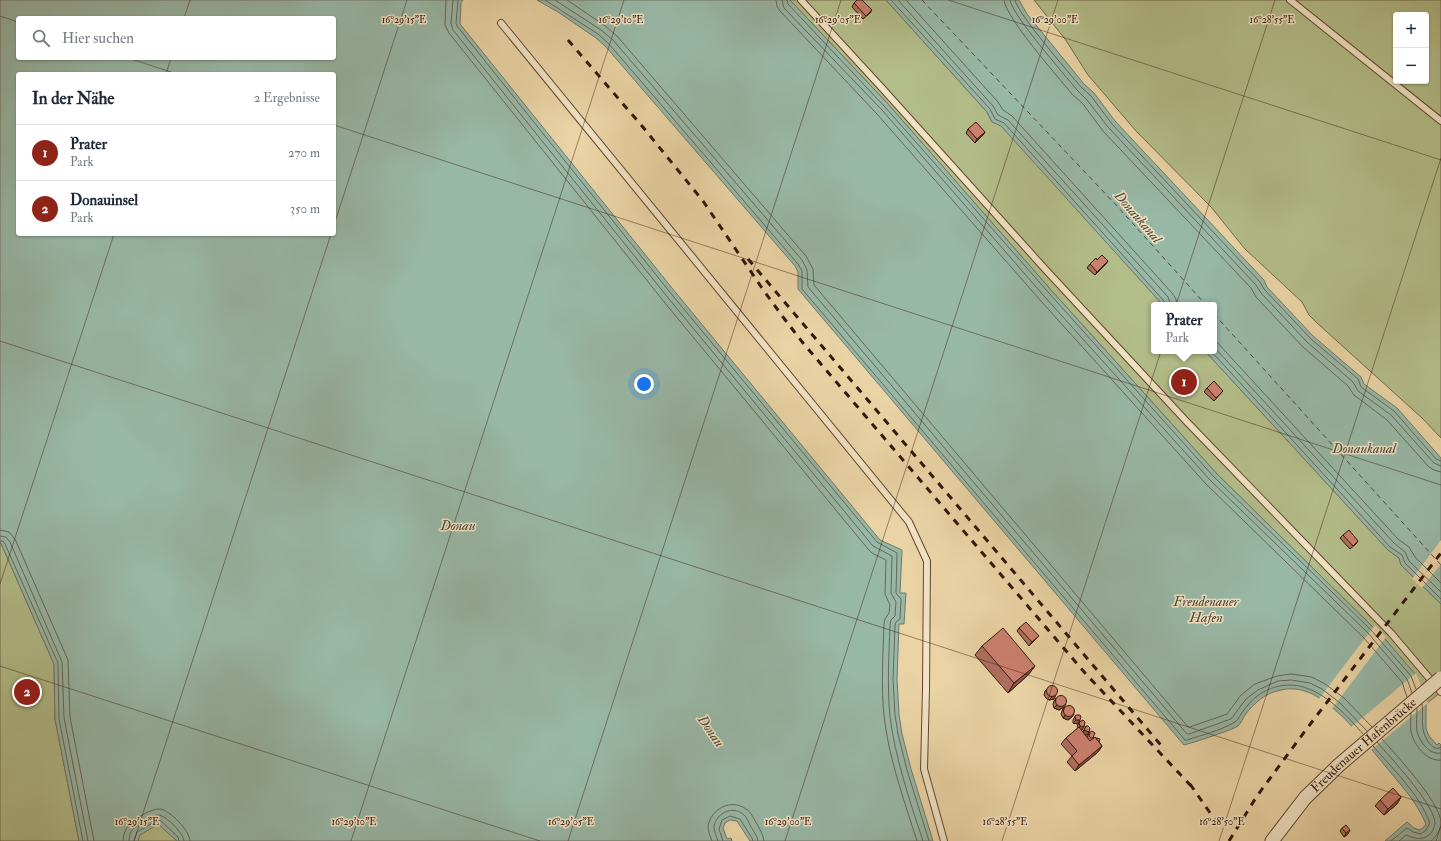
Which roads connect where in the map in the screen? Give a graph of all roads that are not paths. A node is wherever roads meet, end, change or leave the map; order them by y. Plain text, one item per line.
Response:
1 (801, 0) edge
2 (1290, 0) edge
3 (501, 23) dead end
4 (1441, 121) edge
5 (1441, 678) edge
6 (1441, 692) edge
7 (944, 841) edge
8 (1272, 841) edge

1 - 6 lane
2 - 4 lane
3 - 7 lane
5 - 8 street, Freudenauer Hafenbrücke, bridge

